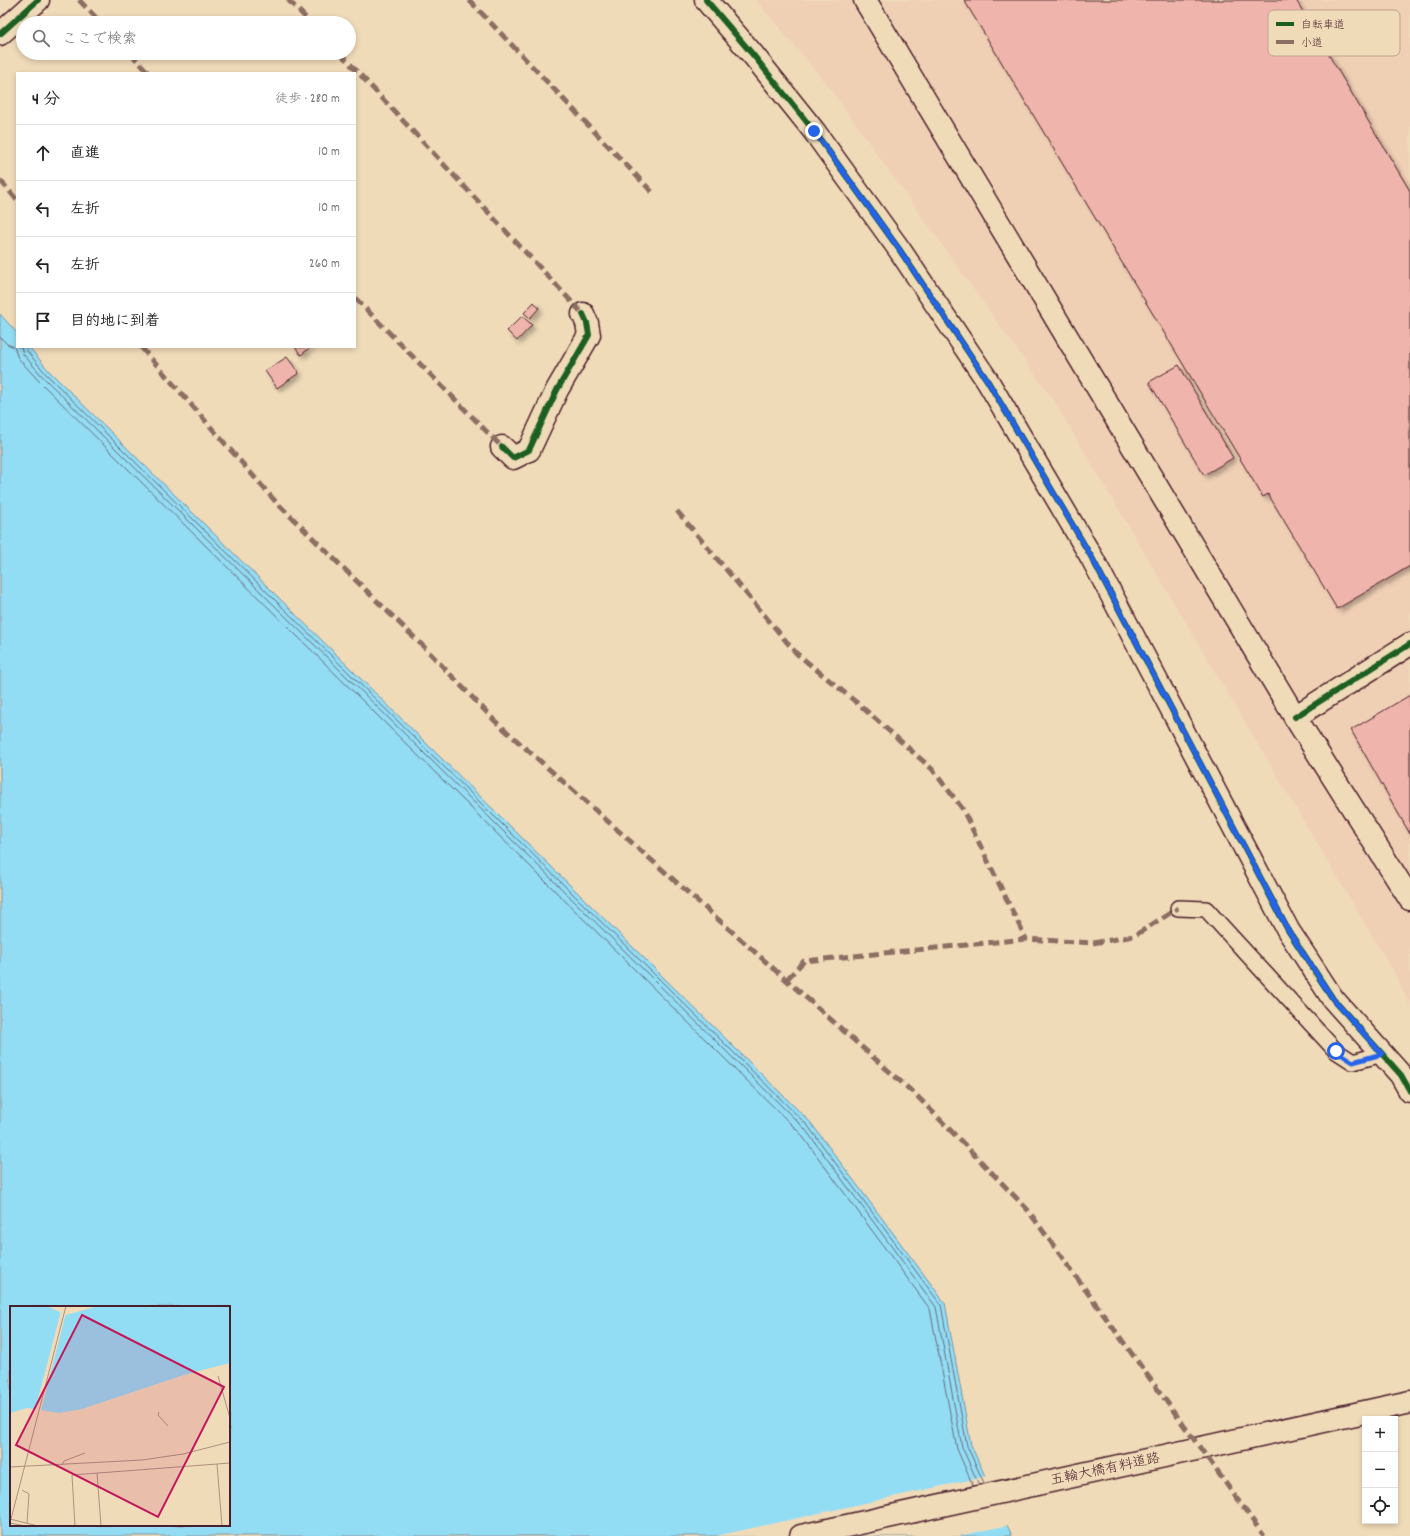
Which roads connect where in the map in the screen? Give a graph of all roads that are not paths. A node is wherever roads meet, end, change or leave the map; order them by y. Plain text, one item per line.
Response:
1 (38, 0) edge
2 (706, 0) edge
3 (865, 0) edge
4 (20, 16) edge
5 (16, 20) edge
6 (0, 34) edge
7 (583, 314) dead end
8 (502, 447) dead end
9 (1410, 644) edge
10 (1295, 717) junction
11 (1410, 899) edge
12 (1178, 908) dead end
13 (1382, 1054) junction
14 (1410, 1091) edge
15 (1410, 1402) edge
16 (801, 1536) edge

1 - 4 street
2 - 13 street
3 - 10 street
5 - 6 street
7 - 8 street
9 - 10 street
10 - 11 street
12 - 13 lane
13 - 14 street
15 - 16 street, 五輪大橋有料道路

